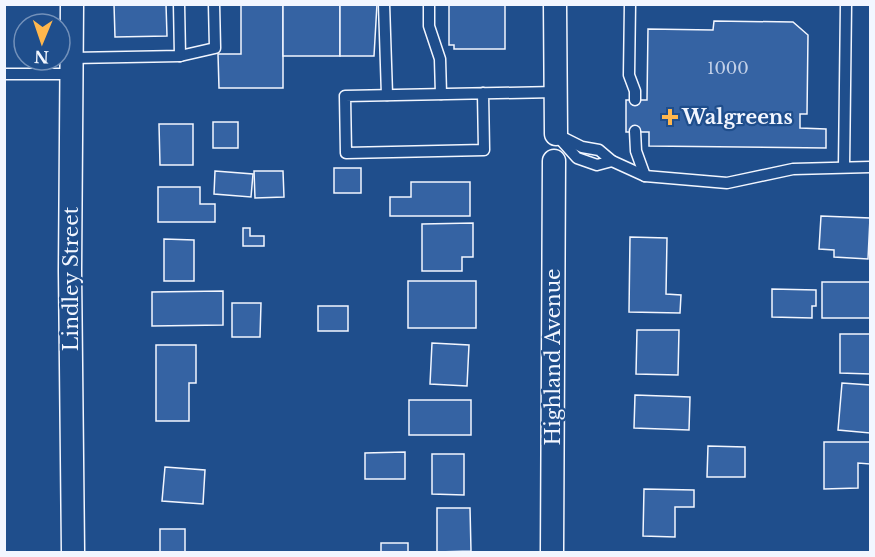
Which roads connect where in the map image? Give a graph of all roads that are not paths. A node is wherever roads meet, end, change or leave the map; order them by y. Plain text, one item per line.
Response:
1 (179, 4) edge
2 (214, 4) edge
3 (384, 4) edge
4 (429, 4) edge
5 (555, 4) edge
6 (630, 4) edge
7 (846, 4) edge
8 (180, 56) junction
9 (72, 66) edge
10 (21, 72) edge
11 (72, 72) edge
12 (4, 74) edge
13 (555, 92) junction
14 (483, 93) junction
15 (441, 94) junction
16 (387, 95) junction
17 (635, 100) dead end
18 (635, 131) dead end
19 (556, 134) joint
20 (554, 161) dead end
21 (844, 167) junction
22 (870, 167) edge
23 (645, 176) junction
24 (73, 552) edge
25 (552, 552) edge

1 - 8 lane
2 - 8 lane
3 - 16 lane
4 - 15 lane
5 - 13 street
6 - 17 lane
7 - 21 lane
8 - 9 lane
10 - 12 lane
11 - 24 street, Lindley Street
13 - 14 lane
13 - 19 street
14 - 15 lane
14 - 16 lane
15 - 16 lane
18 - 23 lane
19 - 23 lane
20 - 25 street, Highland Avenue
21 - 22 lane
21 - 23 lane

